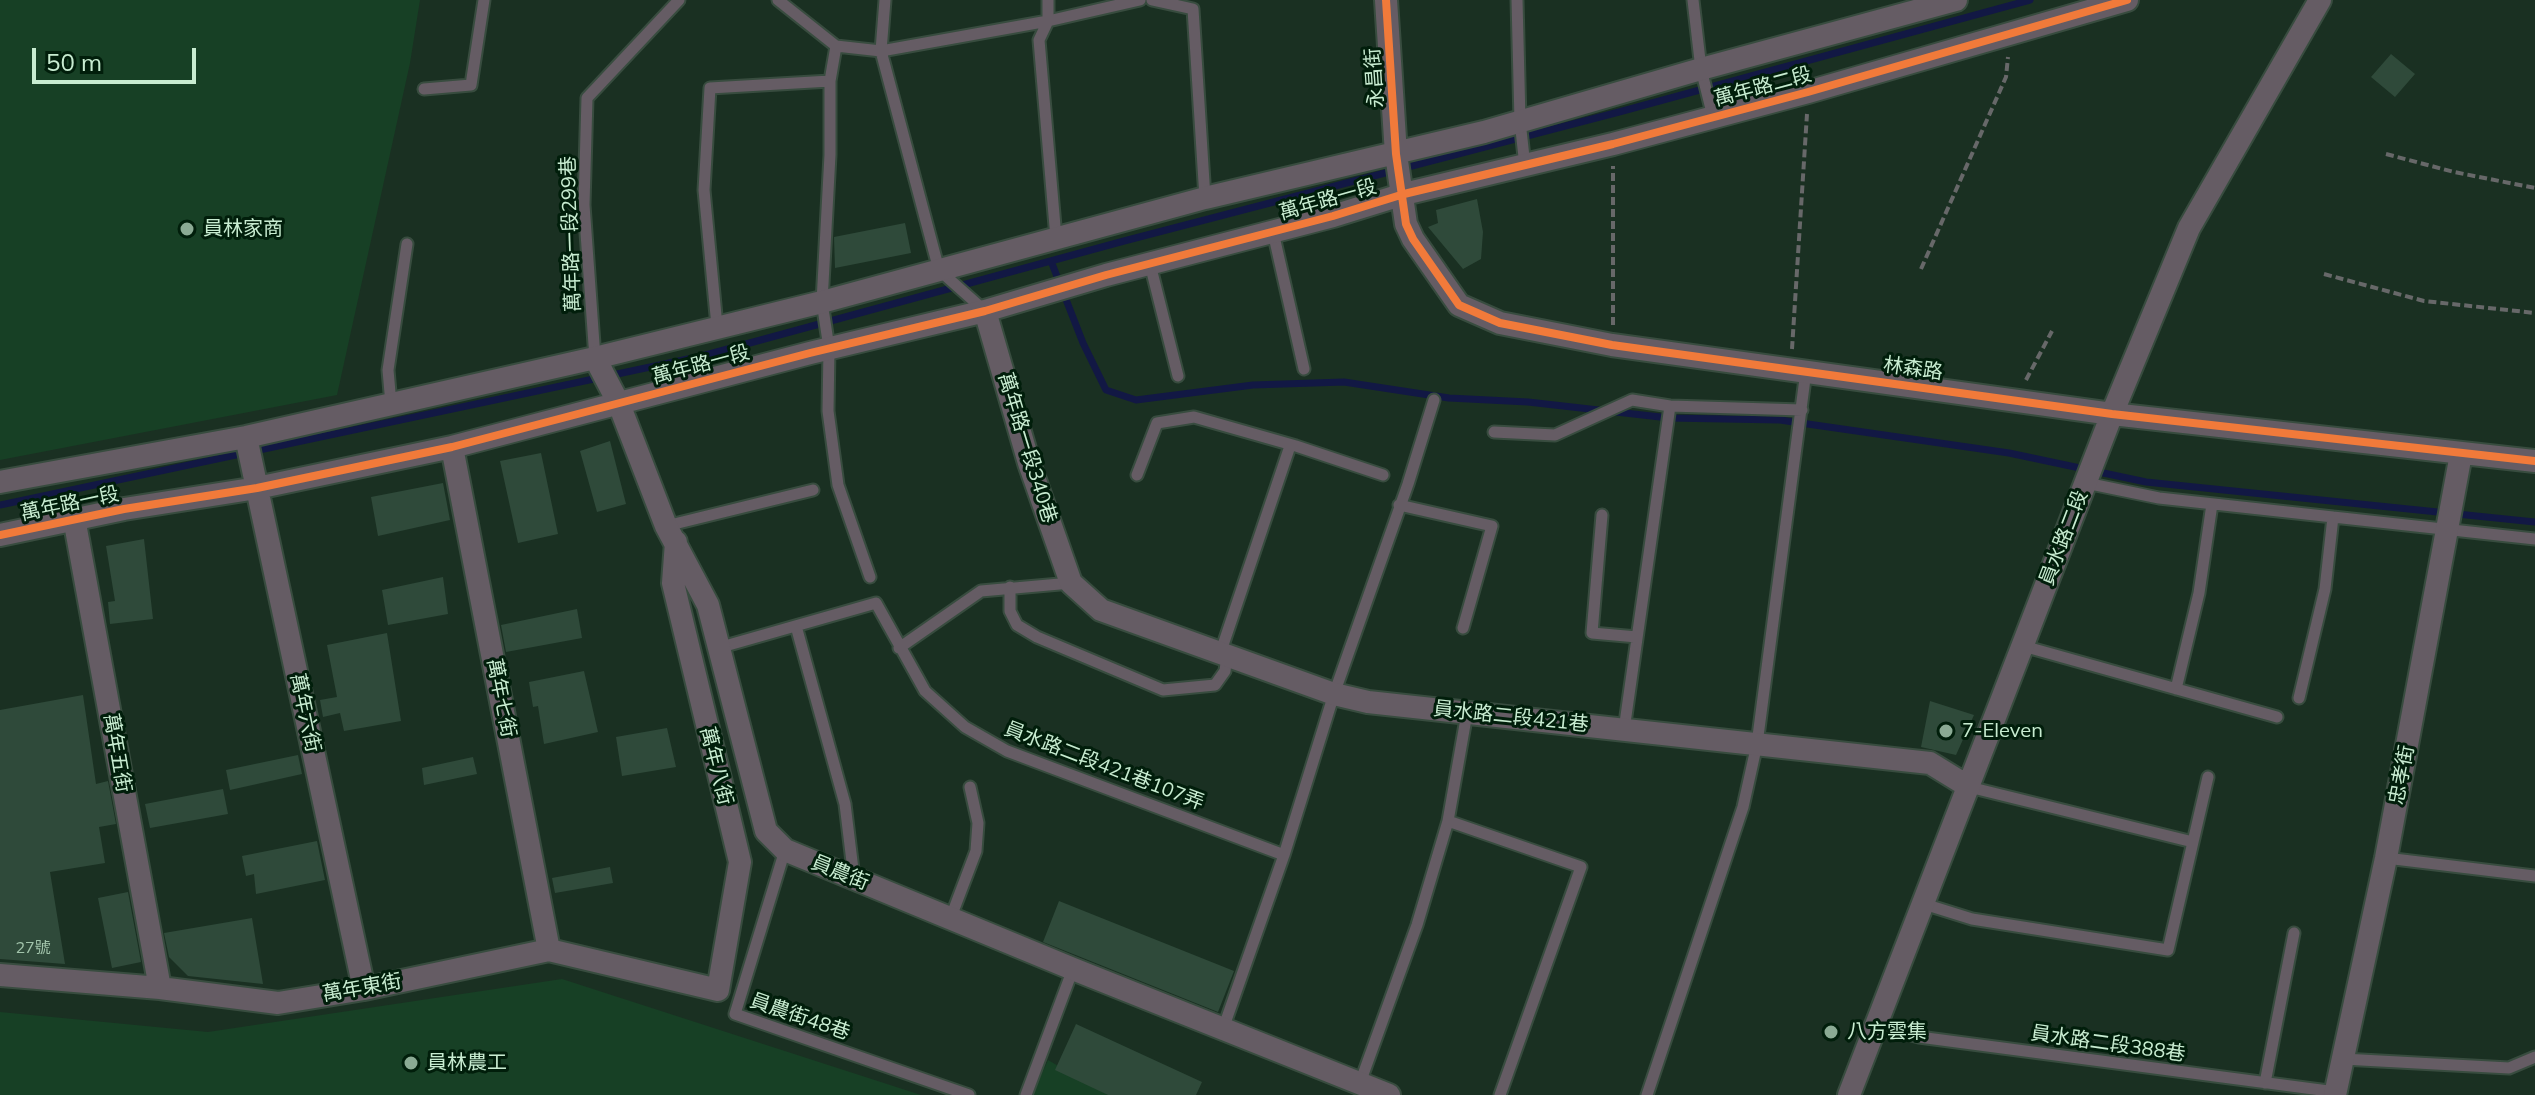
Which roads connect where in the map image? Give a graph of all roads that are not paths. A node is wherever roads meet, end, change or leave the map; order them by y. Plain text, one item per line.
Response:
1 (484, 0) edge
2 (679, 0) edge
3 (778, 0) edge
4 (885, 0) edge
5 (1048, 0) edge
6 (1140, 0) edge
7 (1152, 0) edge
8 (1386, 0) edge
9 (1517, 0) edge
10 (1693, 0) edge
11 (1956, 0) edge
12 (2127, 0) edge
13 (2320, 0) edge
14 (1048, 21) junction
15 (836, 46) junction
16 (881, 51) junction
17 (1701, 69) junction
18 (830, 81) junction
19 (424, 89) dead end
20 (1713, 117) junction
21 (1520, 121) junction
22 (1396, 154) junction
23 (1525, 166) junction
24 (1404, 194) junction
25 (1205, 198) junction
26 (1273, 232) junction
27 (1056, 238) junction
28 (407, 244) dead end
29 (1150, 264) junction
30 (939, 270) junction
31 (822, 302) junction
32 (985, 311) junction
33 (717, 326) junction
34 (829, 348) junction
35 (595, 358) junction
36 (1304, 369) dead end
37 (1798, 370) junction
38 (1178, 376) dead end
39 (1434, 400) dead end
40 (391, 404) junction
41 (619, 404) junction
42 (1670, 406) junction
43 (1802, 410) junction
44 (2112, 414) junction
45 (1494, 432) dead end
46 (246, 437) junction
47 (1290, 446) junction
48 (452, 447) junction
49 (2461, 454) junction
50 (2535, 461) edge
51 (1137, 475) dead end
52 (1383, 475) dead end
53 (0, 482) edge
54 (2086, 483) junction
55 (257, 488) junction
56 (813, 490) dead end
57 (2212, 504) junction
58 (1399, 505) junction
59 (1602, 515) dead end
60 (2333, 517) junction
61 (74, 518) junction
62 (2448, 529) junction
63 (671, 534) junction
64 (0, 535) edge
65 (2535, 539) edge
66 (870, 577) dead end
67 (1071, 583) junction
68 (1010, 587) junction
69 (796, 626) junction
70 (1463, 628) dead end
71 (1637, 637) junction
72 (2023, 646) junction
73 (718, 648) junction
74 (899, 648) junction
75 (1220, 654) junction
76 (2176, 689) junction
77 (1334, 694) junction
78 (2299, 698) dead end
79 (1467, 713) junction
80 (2277, 717) dead end
81 (1624, 730) junction
82 (1757, 744) junction
83 (2208, 777) dead end
84 (970, 787) dead end
85 (1969, 787) junction
86 (1448, 821) junction
87 (2193, 842) junction
88 (785, 850) junction
89 (1284, 855) junction
90 (2386, 858) junction
91 (2535, 876) edge
92 (854, 878) junction
93 (1924, 904) junction
94 (951, 917) junction
95 (2294, 933) dead end
96 (549, 950) junction
97 (1073, 969) junction
98 (0, 975) edge
99 (160, 988) junction
100 (364, 989) junction
101 (718, 990) joint
102 (1876, 1025) junction
103 (1223, 1029) junction
104 (2535, 1057) edge
105 (2343, 1059) junction
106 (1360, 1083) junction
107 (2265, 1083) junction
108 (2336, 1094) edge
109 (969, 1095) edge
110 (1026, 1095) edge
111 (1389, 1095) edge
112 (1500, 1095) edge
113 (1647, 1095) edge
114 (1849, 1095) edge

1 - 19 lane
2 - 35 lane, 萬年路一段299巷
3 - 15 lane
4 - 16 lane
5 - 14 lane
6 - 14 lane
7 - 25 lane
8 - 22 street, 永昌街
9 - 21 lane
10 - 17 lane
11 - 17 street, 萬年路二段
12 - 20 street, 萬年路二段
13 - 44 street, 員水路二段
14 - 16 lane
14 - 27 lane
15 - 16 lane
15 - 18 lane
16 - 30 lane
17 - 20 lane
17 - 21 street, 萬年路二段
18 - 31 lane
18 - 33 lane
20 - 23 street, 萬年路二段
21 - 22 street, 萬年路二段
21 - 23 lane
22 - 24 street, 林森路
22 - 25 street, 萬年路一段
23 - 24 street, 萬年路二段
24 - 26 street, 萬年路一段
24 - 37 street, 林森路
25 - 27 street, 萬年路一段
26 - 29 street, 萬年路一段
26 - 36 lane
27 - 30 street, 萬年路一段
28 - 40 lane
29 - 32 street, 萬年路一段
29 - 38 lane
30 - 31 street, 萬年路一段
30 - 32 lane
31 - 33 street, 萬年路一段
31 - 34 lane
32 - 34 street, 萬年路一段
32 - 67 street, 萬年路一段340巷
33 - 35 street, 萬年路一段
34 - 41 street, 萬年路一段
34 - 66 lane
35 - 40 street, 萬年路一段
35 - 41 street, 員農街
37 - 43 lane
37 - 44 street, 林森路
39 - 58 lane
40 - 46 street, 萬年路一段
41 - 48 street, 萬年路一段
41 - 63 street, 員農街
42 - 43 lane
42 - 45 lane
42 - 71 lane
43 - 82 lane
44 - 49 street, 林森路
44 - 54 street, 員水路二段
46 - 53 street, 萬年路一段
46 - 55 street, 萬年六街
47 - 51 lane
47 - 52 lane
47 - 75 lane
48 - 55 street, 萬年路一段
48 - 96 street, 萬年七街
49 - 50 street, 林森路
49 - 62 street, 忠孝街
54 - 57 lane
54 - 72 street, 員水路二段
55 - 61 street, 萬年路一段
55 - 100 street, 萬年六街
56 - 63 lane
57 - 60 lane
57 - 76 lane
58 - 70 lane
58 - 77 lane
59 - 71 lane
60 - 62 lane
60 - 78 lane
61 - 64 street, 萬年路一段
61 - 99 street, 萬年五街
62 - 65 lane
62 - 90 street, 忠孝街
63 - 73 street, 員農街
63 - 101 street, 萬年八街
67 - 68 lane
67 - 75 street, 員水路二段421巷
68 - 74 lane
68 - 75 lane
69 - 73 lane
69 - 74 lane, 員水路二段421巷107弄
69 - 92 lane
71 - 81 lane
72 - 76 lane
72 - 85 street, 員水路二段
73 - 88 street, 員農街
74 - 89 lane, 員水路二段421巷107弄
75 - 77 street, 員水路二段421巷
76 - 80 lane
77 - 79 street, 員水路二段421巷
77 - 89 lane
79 - 81 street, 員水路二段421巷
79 - 86 lane
81 - 82 street, 員水路二段421巷
82 - 85 street, 員水路二段421巷
82 - 113 lane
83 - 87 lane
84 - 94 lane
85 - 87 lane
85 - 93 street, 員水路二段
86 - 106 lane
86 - 112 lane
87 - 93 lane
88 - 92 street, 員農街
88 - 109 lane, 員農街48巷
89 - 103 lane
90 - 91 lane
90 - 105 street, 忠孝街
92 - 94 street, 員農街
93 - 102 street, 員水路二段
94 - 97 street, 員農街
95 - 107 lane
96 - 100 street, 萬年東街
96 - 101 street, 萬年東街
97 - 103 street, 員農街
97 - 110 lane
98 - 99 street, 萬年東街
99 - 100 street, 萬年東街
102 - 107 lane, 員水路二段388巷
102 - 114 street, 員水路二段
103 - 106 street, 員農街
104 - 105 lane
105 - 108 street, 忠孝街
106 - 111 street, 員農街
107 - 108 lane, 員水路二段388巷

